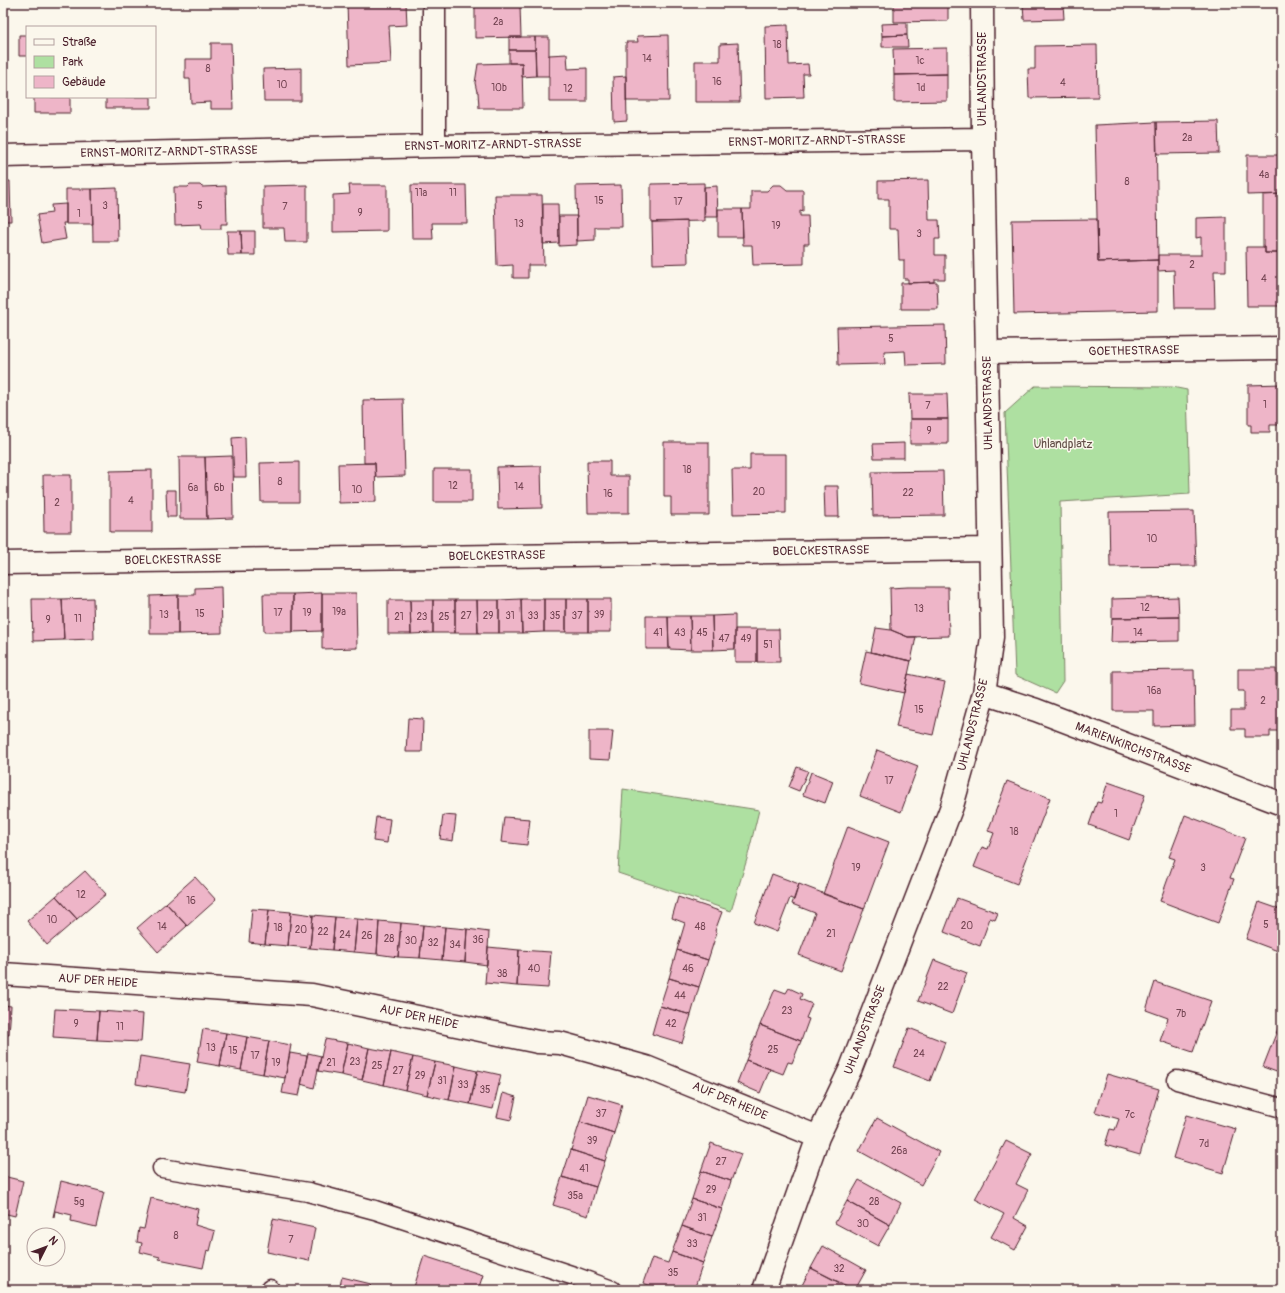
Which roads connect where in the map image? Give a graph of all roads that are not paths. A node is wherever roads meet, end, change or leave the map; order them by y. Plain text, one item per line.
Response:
1 (434, 3) edge
2 (982, 3) edge
3 (983, 139) junction
4 (434, 146) junction
5 (3, 156) edge
6 (1282, 348) edge
7 (987, 352) junction
8 (990, 549) junction
9 (3, 563) edge
10 (984, 693) junction
11 (1282, 804) edge
12 (3, 974) edge
13 (1177, 1080) dead end
14 (1282, 1108) edge
15 (818, 1137) junction
16 (162, 1168) dead end
17 (612, 1290) edge
18 (764, 1290) edge

1 - 4 street
2 - 3 street, UHLANDSTRASSE
3 - 4 street, ERNST-MORITZ-ARNDT-STRASSE
3 - 7 street, UHLANDSTRASSE
4 - 5 street, ERNST-MORITZ-ARNDT-STRASSE
6 - 7 street, GOETHESTRASSE
7 - 8 street, UHLANDSTRASSE
8 - 9 street, BOELCKESTRASSE
8 - 10 street, UHLANDSTRASSE
10 - 11 street, MARIENKIRCHSTRASSE
10 - 15 street, UHLANDSTRASSE
12 - 15 street, AUF DER HEIDE
13 - 14 lane
15 - 18 street, UHLANDSTRASSE
16 - 17 lane

